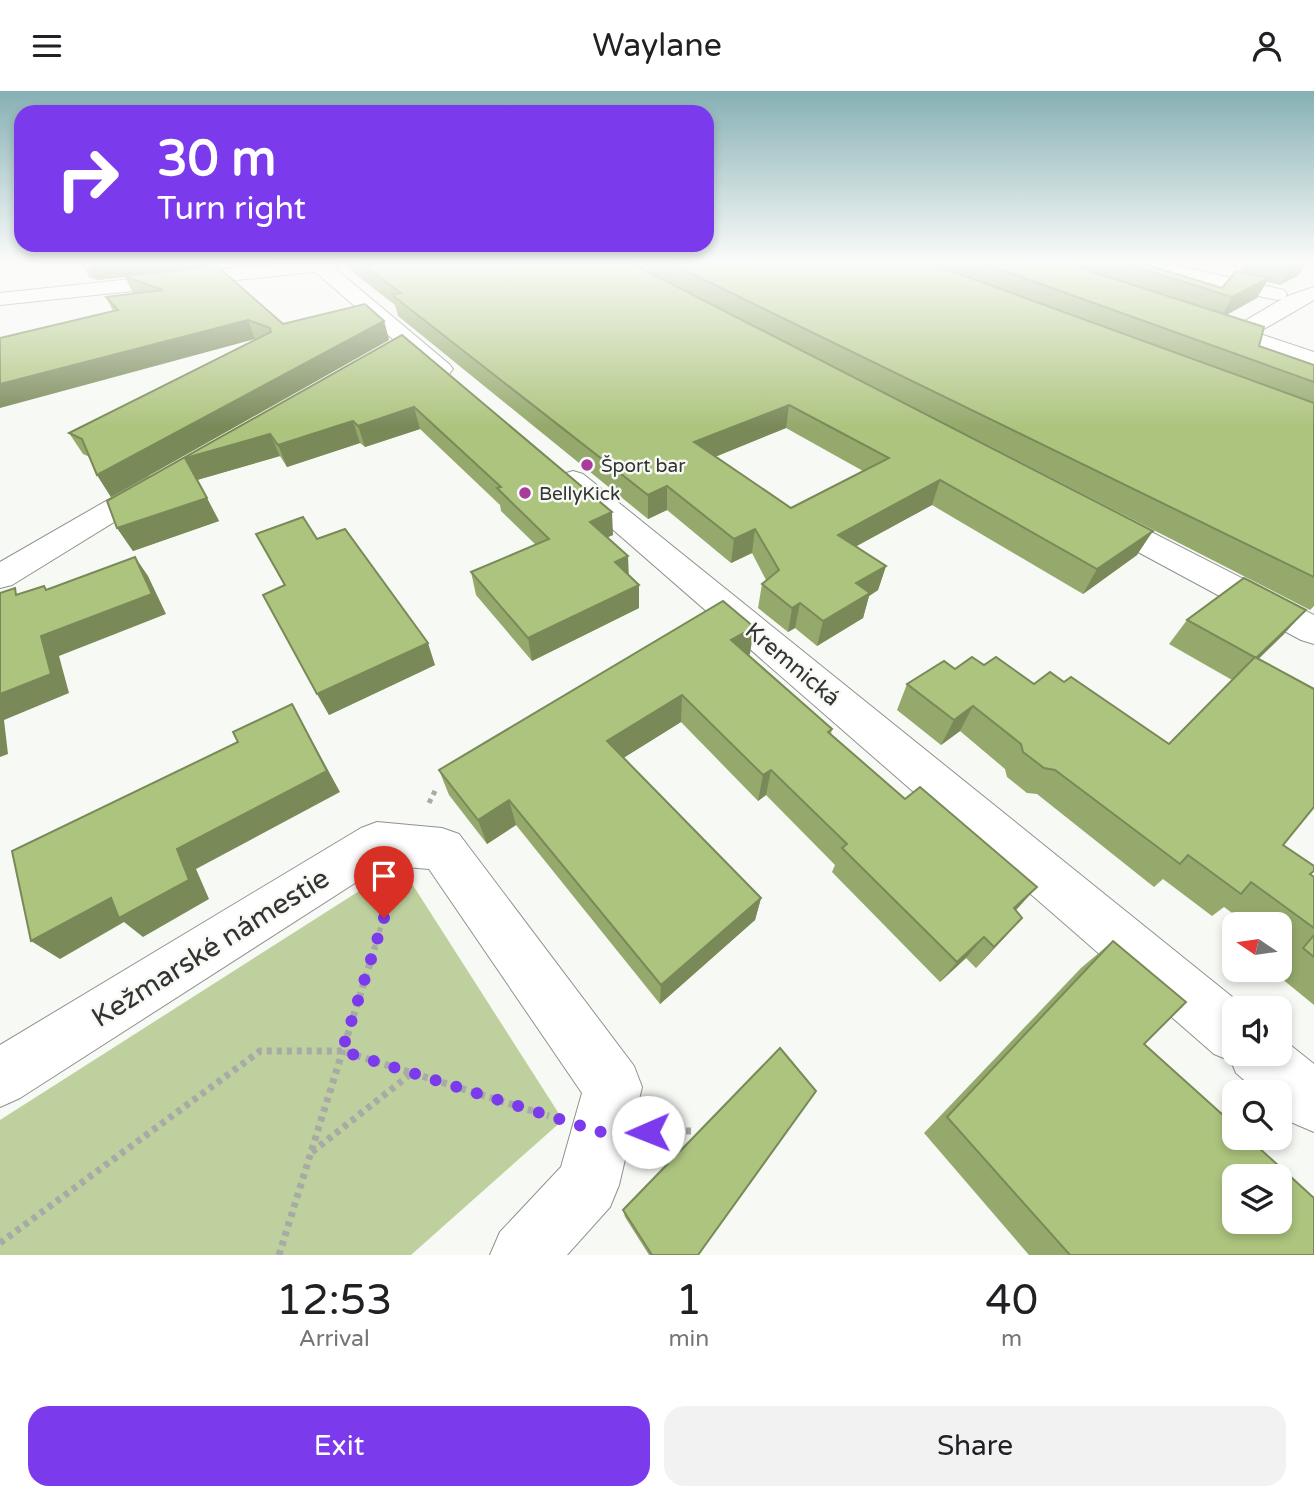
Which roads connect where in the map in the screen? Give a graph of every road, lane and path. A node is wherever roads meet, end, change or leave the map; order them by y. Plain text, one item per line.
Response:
1 (374, 318) edge
2 (1266, 318) edge
3 (1214, 325) edge
4 (1239, 334) junction
5 (1314, 360) edge
6 (472, 395) edge
7 (546, 457) edge
8 (175, 474) edge
9 (1081, 508) edge
10 (0, 577) edge
11 (1314, 631) edge
12 (436, 789) dead end
13 (410, 846) junction
14 (1222, 1024) edge
15 (342, 1051) junction
16 (1271, 1066) edge
17 (412, 1073) junction
18 (0, 1078) edge
19 (1314, 1102) edge
20 (696, 1131) edge
21 (601, 1132) junction
22 (311, 1152) junction
23 (0, 1243) edge
24 (279, 1255) edge
25 (523, 1255) edge

1 - 6 street
2 - 4 street
3 - 4 street
4 - 5 street
7 - 14 street, Kremnická
8 - 10 street
9 - 11 street
12 - 13 path
13 - 15 path
13 - 18 street, Kežmarské námestie
13 - 21 street, Kežmarské námestie
15 - 17 path
15 - 22 path
15 - 23 path
16 - 19 street
17 - 21 path
17 - 22 path
20 - 21 path
21 - 25 street, Kežmarské námestie
22 - 24 path

